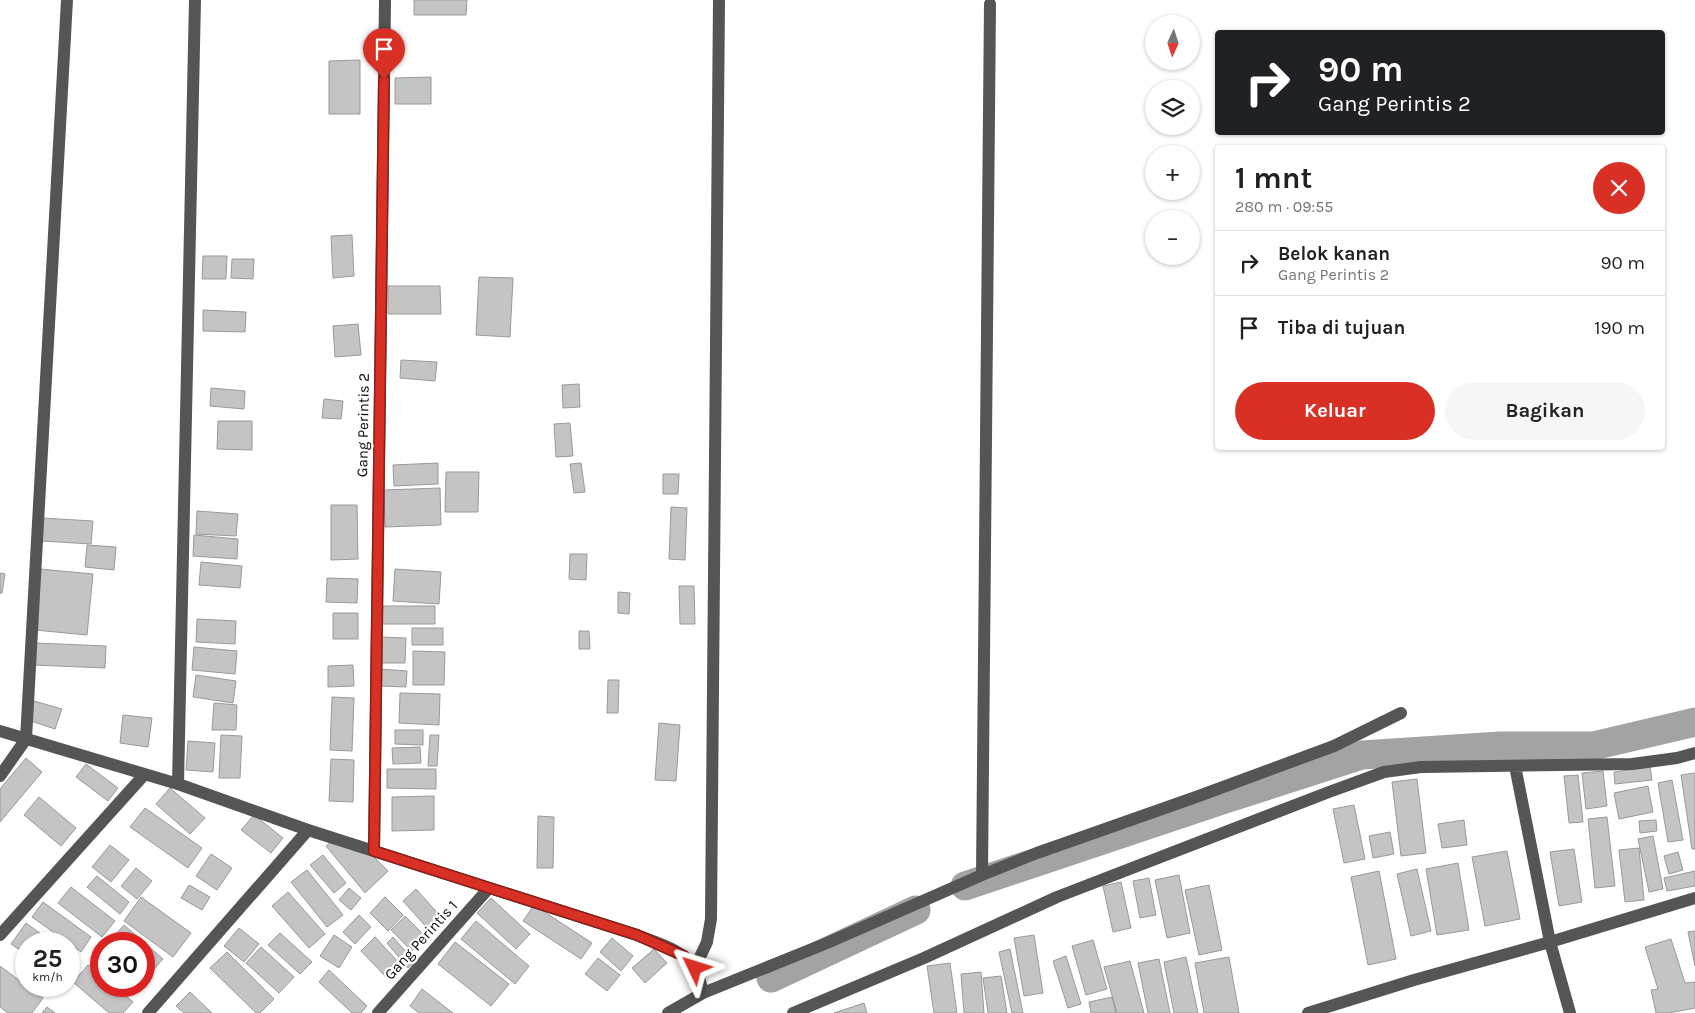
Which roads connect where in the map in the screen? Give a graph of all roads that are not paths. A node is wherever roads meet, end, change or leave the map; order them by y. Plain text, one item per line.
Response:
1 (67, 0) edge
2 (195, 0) edge
3 (385, 0) edge
4 (719, 0) edge
5 (990, 4) dead end
6 (1401, 713) dead end
7 (0, 731) edge
8 (26, 740) junction
9 (1695, 753) edge
10 (1515, 766) junction
11 (144, 775) junction
12 (0, 776) edge
13 (178, 784) junction
14 (308, 830) junction
15 (374, 851) junction
16 (982, 875) junction
17 (489, 888) junction
18 (1695, 898) edge
19 (0, 935) edge
20 (1550, 942) junction
21 (695, 968) junction
22 (703, 993) junction
23 (1340, 1009) edge
24 (148, 1013) edge
25 (378, 1013) edge
26 (668, 1013) edge
27 (793, 1013) edge
28 (1308, 1013) edge
29 (1570, 1013) edge

1 - 8 street
2 - 13 street
3 - 15 street, Gang Perintis 2
4 - 21 street
5 - 16 street
6 - 16 street
7 - 8 street
8 - 11 street
8 - 12 street
9 - 10 street
10 - 20 street
10 - 27 street
11 - 13 street
11 - 19 street
13 - 14 street
14 - 15 street
14 - 24 street
15 - 17 street
16 - 22 street
17 - 21 street
17 - 25 street, Gang Perintis 1
18 - 20 street
20 - 23 street
20 - 29 street
21 - 22 street
22 - 26 street
23 - 28 street

